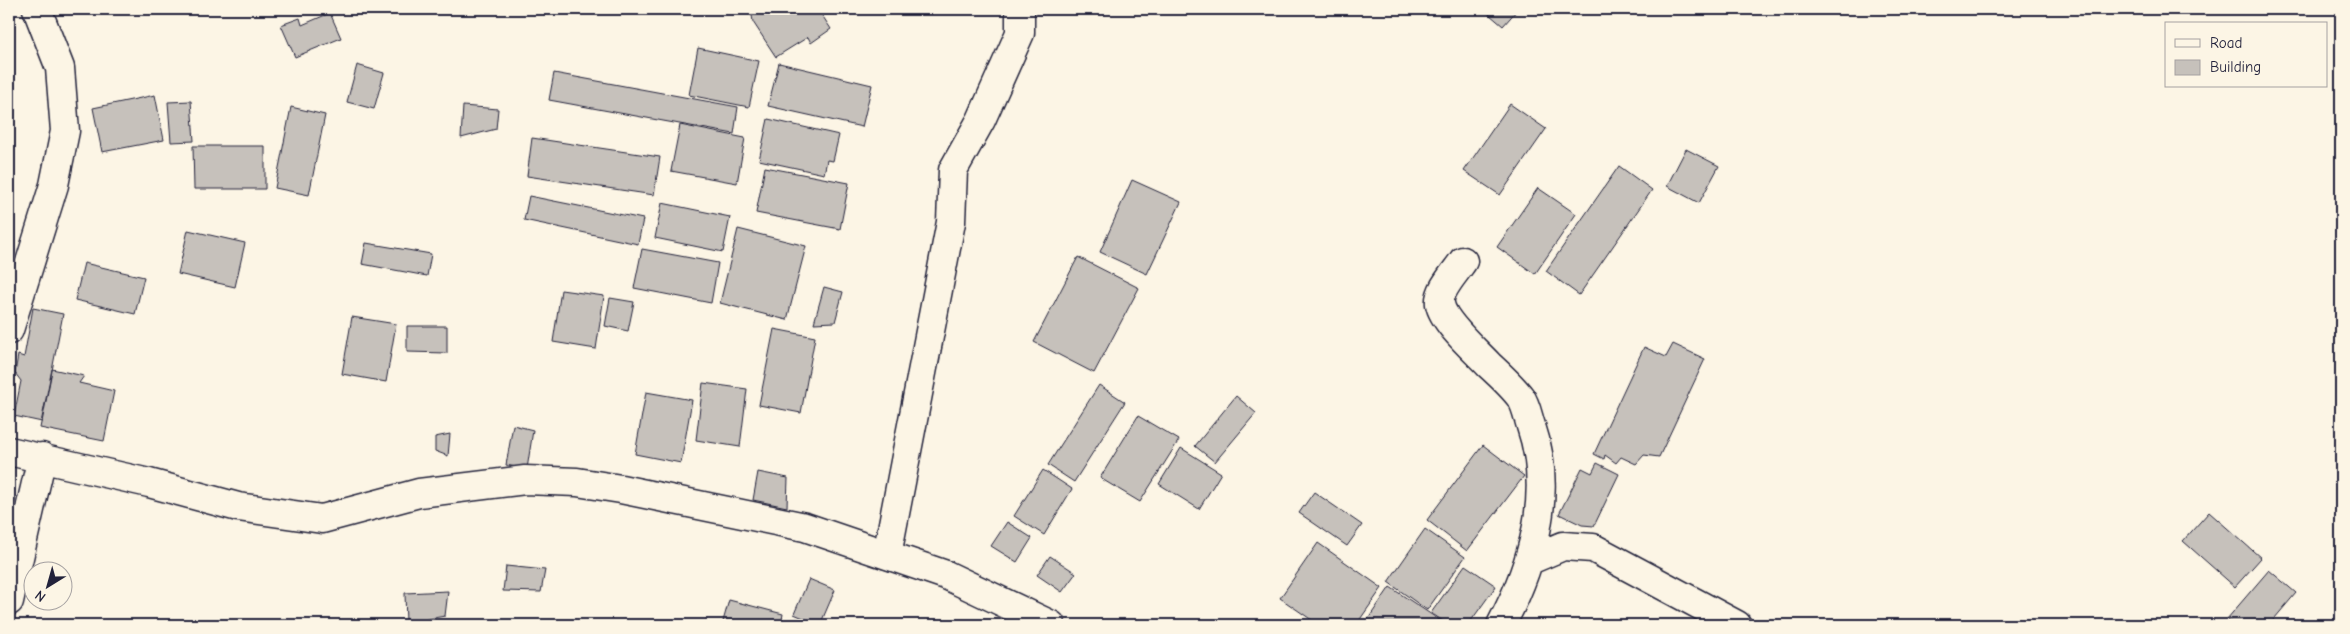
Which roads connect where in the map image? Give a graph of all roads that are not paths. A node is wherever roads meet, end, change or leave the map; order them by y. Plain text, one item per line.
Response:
1 (1020, 9) edge
2 (39, 10) edge
3 (1463, 261) dead end
4 (9, 330) edge
5 (9, 451) edge
6 (42, 457) junction
7 (887, 555) junction
8 (1530, 560) junction
9 (9, 601) edge
10 (1051, 625) edge
11 (1501, 625) edge
12 (1737, 625) edge

1 - 7 street
2 - 4 street
3 - 8 street
5 - 6 street
6 - 7 street
6 - 9 street
7 - 10 street
8 - 11 street
8 - 12 street

